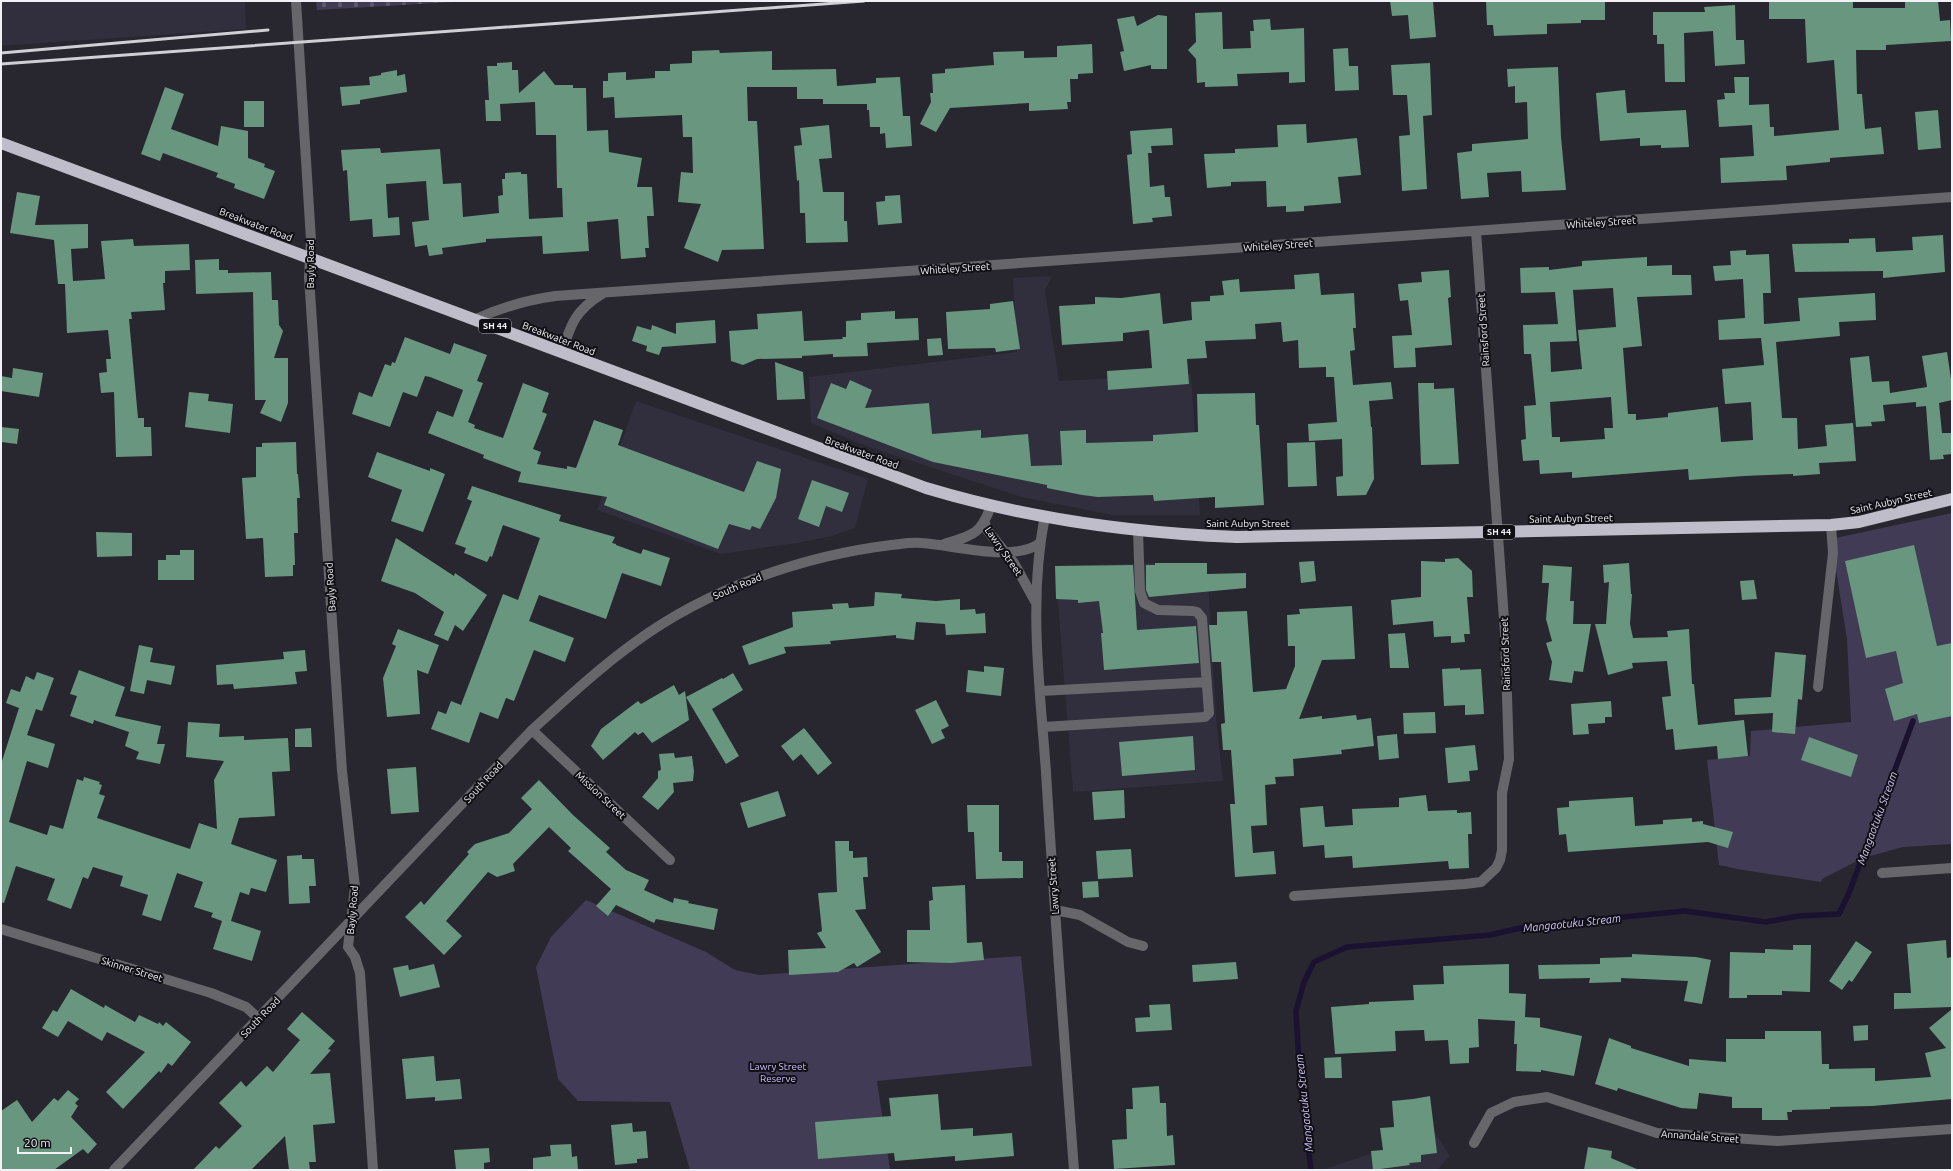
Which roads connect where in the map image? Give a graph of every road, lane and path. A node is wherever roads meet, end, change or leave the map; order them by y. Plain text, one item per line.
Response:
1 (296, 1) edge
2 (1, 143) edge
3 (1952, 196) edge
4 (1476, 231) junction
5 (309, 257) junction
6 (604, 293) junction
7 (476, 319) junction
8 (562, 352) junction
9 (1952, 499) edge
10 (991, 506) junction
11 (1045, 516) junction
12 (985, 523) junction
13 (1831, 525) junction
14 (1138, 530) junction
15 (1497, 532) junction
16 (1040, 543) junction
17 (942, 545) junction
18 (1006, 554) junction
19 (1036, 602) junction
20 (1206, 682) junction
21 (1818, 687) dead end
22 (1041, 691) junction
23 (1043, 727) junction
24 (532, 730) junction
25 (670, 860) dead end
26 (1952, 868) edge
27 (1882, 873) dead end
28 (1294, 896) dead end
29 (1055, 910) junction
30 (351, 921) junction
31 (1, 929) edge
32 (1143, 946) dead end
33 (258, 1018) junction
34 (1952, 1129) edge
35 (1474, 1143) dead end
36 (114, 1170) edge
37 (373, 1170) edge
38 (1074, 1170) edge

1 - 5 street, Bayly Road
2 - 5 highway, Breakwater Road / SH 44
3 - 4 street, Whiteley Street
4 - 6 street, Whiteley Street
4 - 15 street, Rainsford Street
5 - 7 highway, Breakwater Road / SH 44
5 - 30 street, Bayly Road
6 - 7 street, Whiteley Street
6 - 8 street, Whiteley Street
7 - 8 highway, Breakwater Road / SH 44
8 - 10 highway, Breakwater Road / SH 44
9 - 13 highway, Saint Aubyn Street / SH 44
10 - 11 highway, Breakwater Road / SH 44
10 - 12 street
11 - 14 highway, Saint Aubyn Street / SH 44
11 - 16 street, Lawry Street
12 - 17 street, South Road
12 - 18 street, Lawry Street
13 - 15 highway, Saint Aubyn Street / SH 44
13 - 21 street
14 - 15 highway, Saint Aubyn Street / SH 44
14 - 20 street
15 - 28 street, Rainsford Street
16 - 18 street, South Road
16 - 19 street, Lawry Street
17 - 18 street, South Road
17 - 24 street, South Road
18 - 19 street, Lawry Street
19 - 22 street, Lawry Street
20 - 22 street
20 - 23 street
22 - 23 street, Lawry Street
23 - 29 street, Lawry Street
24 - 25 street, Mission Street
24 - 30 street, South Road
26 - 27 street
29 - 32 street
29 - 38 street, Lawry Street
30 - 33 street, South Road
30 - 37 street, Bayly Road
31 - 33 street, Skinner Street
33 - 36 street, South Road
34 - 35 street, Annandale Street

